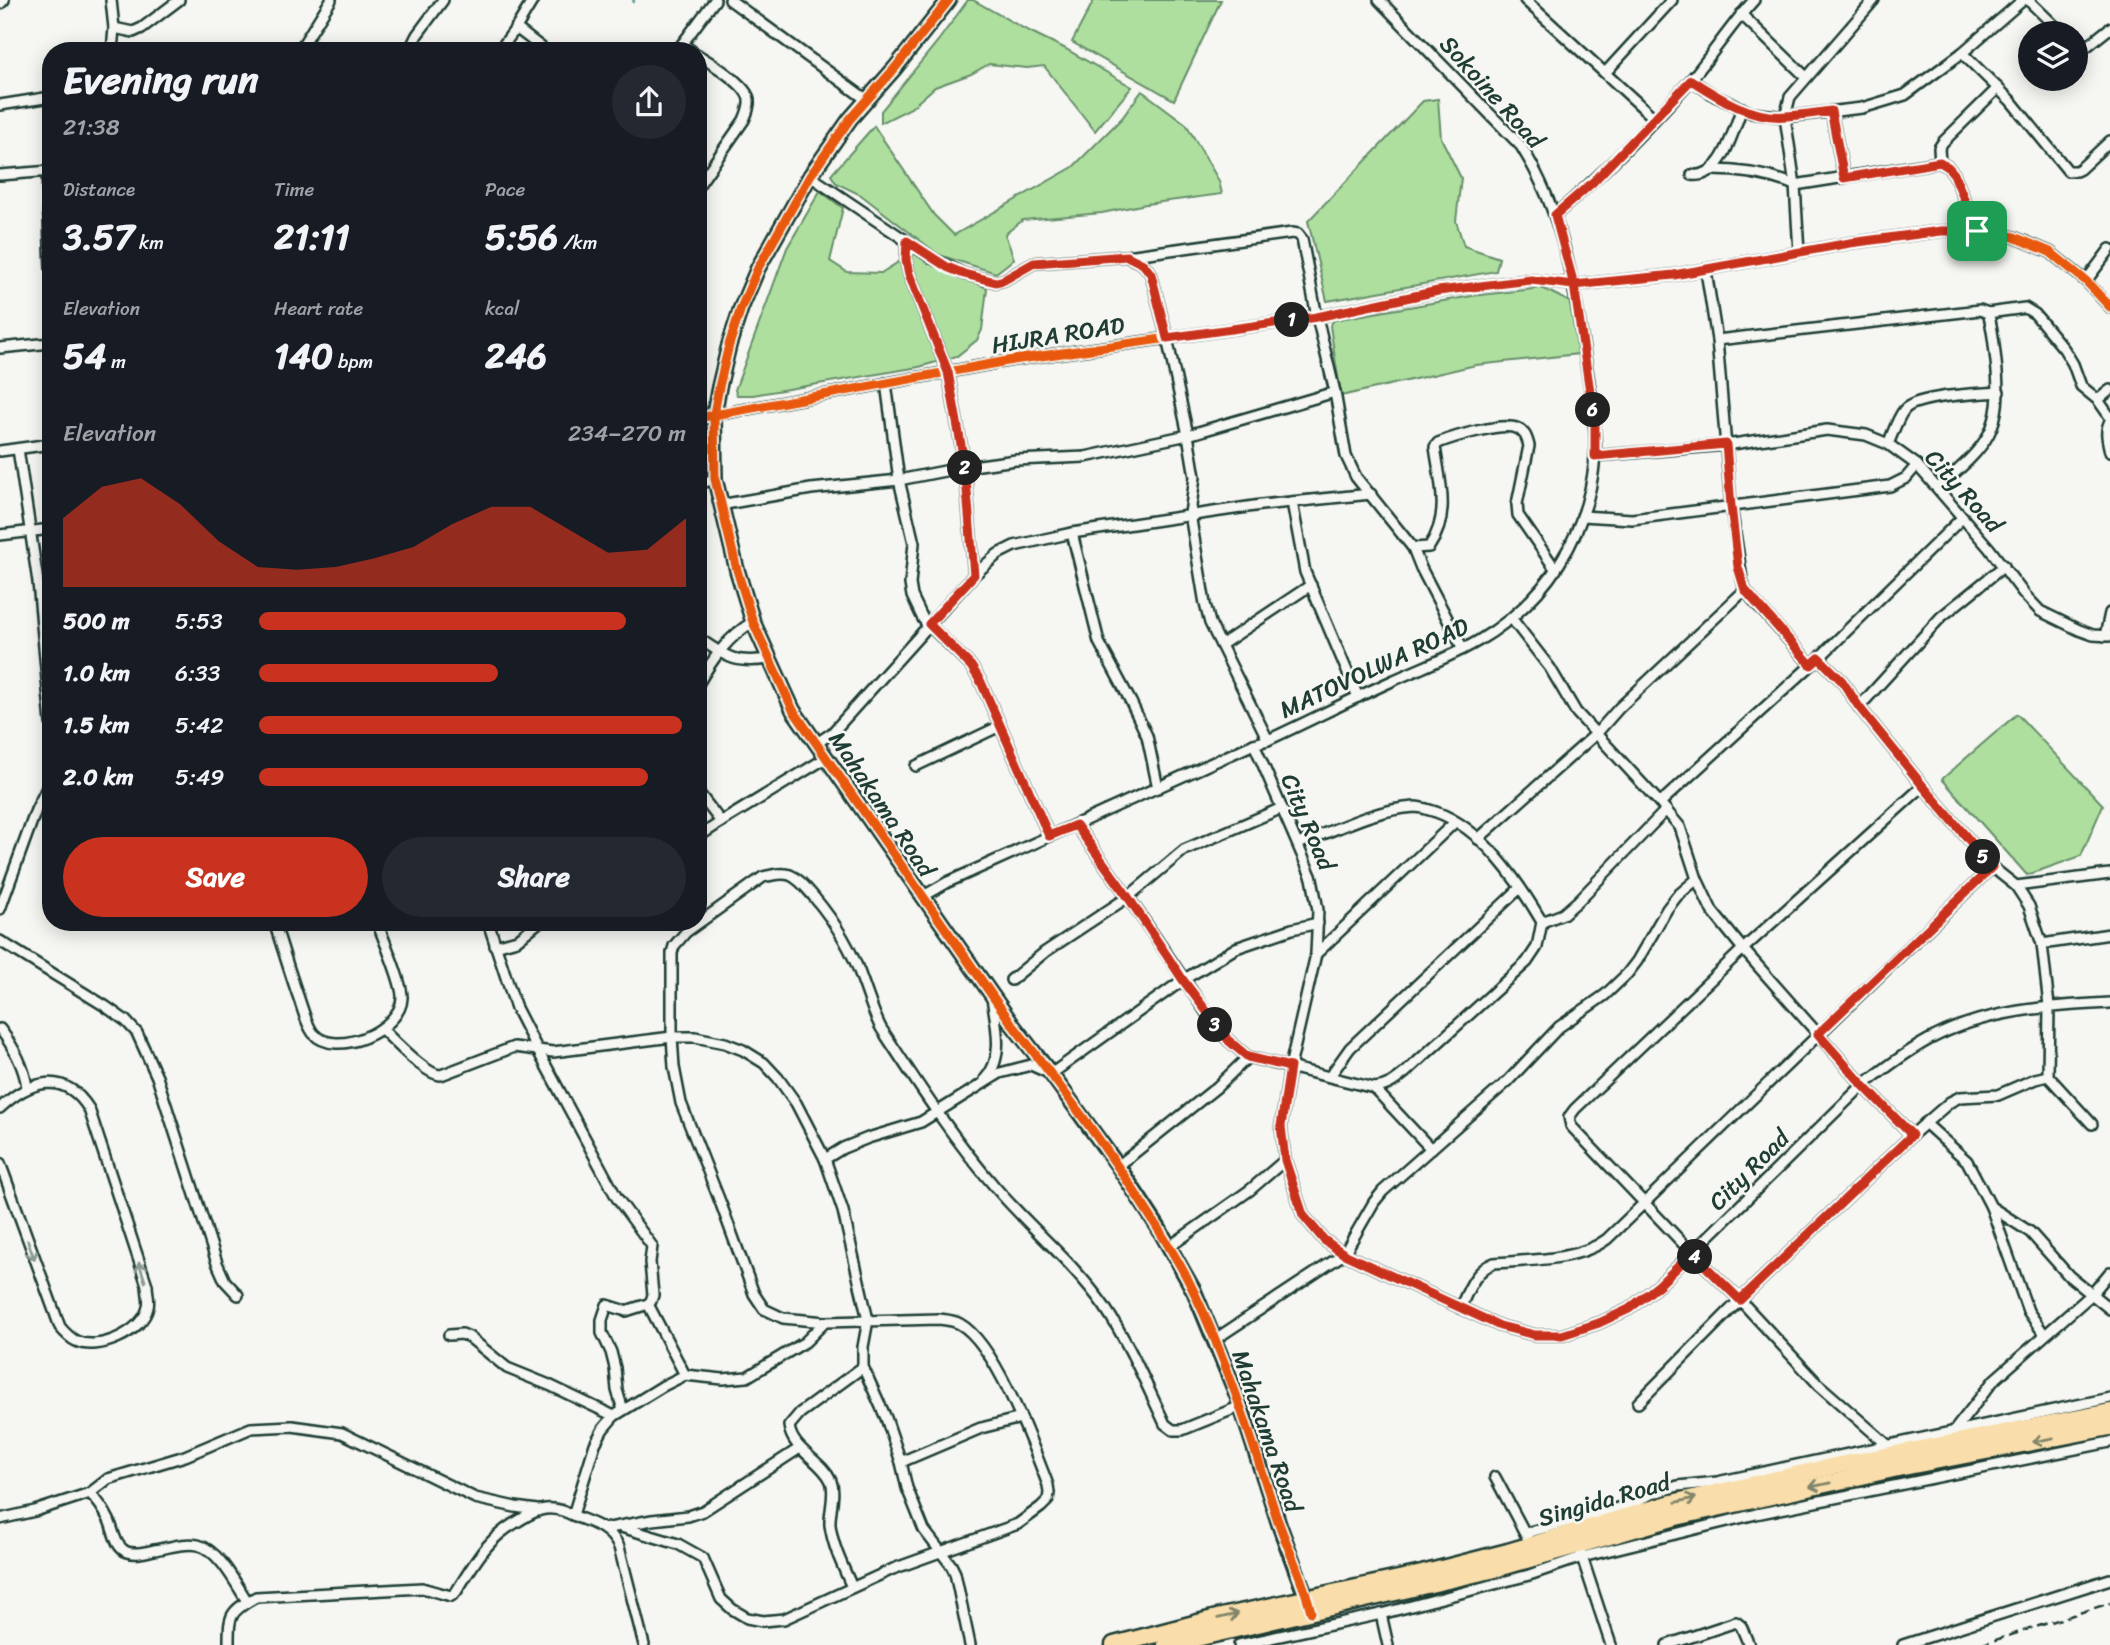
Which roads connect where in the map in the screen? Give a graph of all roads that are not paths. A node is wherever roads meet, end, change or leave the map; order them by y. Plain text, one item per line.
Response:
1 (4, 0) edge
2 (111, 0) edge
3 (179, 0) edge
4 (331, 0) edge
5 (443, 0) edge
6 (533, 0) edge
7 (715, 0) edge
8 (730, 0) edge
9 (949, 0) edge
10 (1672, 0) edge
11 (1754, 0) edge
12 (1874, 0) edge
13 (2023, 0) edge
14 (2028, 0) edge
15 (1384, 1) edge
16 (1531, 2) edge
17 (0, 4) edge
18 (1741, 14) junction
19 (2050, 21) edge
20 (516, 28) junction
21 (2110, 28) edge
22 (114, 29) junction
23 (113, 42) edge
24 (305, 42) edge
25 (413, 42) edge
26 (506, 42) edge
27 (534, 42) edge
28 (684, 42) edge
29 (2088, 45) edge
30 (1962, 53) junction
31 (707, 62) edge
32 (1605, 73) junction
33 (1806, 77) junction
34 (1691, 80) junction
35 (1998, 88) junction
36 (42, 98) edge
37 (867, 100) junction
38 (0, 104) edge
39 (1742, 108) junction
40 (1831, 111) junction
41 (1785, 117) junction
42 (1654, 118) junction
43 (2110, 141) edge
44 (1940, 162) junction
45 (1712, 170) junction
46 (42, 172) edge
47 (707, 172) edge
48 (0, 175) edge
49 (1692, 175) dead end
50 (810, 176) junction
51 (1844, 178) junction
52 (1795, 185) junction
53 (1555, 215) junction
54 (1977, 231) junction
55 (907, 241) junction
56 (2110, 249) edge
57 (1799, 252) junction
58 (1127, 256) junction
59 (1706, 271) junction
60 (2086, 281) junction
61 (1574, 285) junction
62 (2110, 307) edge
63 (1988, 313) junction
64 (1317, 317) junction
65 (1167, 338) junction
66 (1717, 340) junction
67 (42, 344) edge
68 (0, 348) edge
69 (948, 372) junction
70 (886, 383) junction
71 (2110, 390) edge
72 (1335, 392) junction
73 (1999, 392) junction
74 (2098, 400) junction
75 (714, 414) junction
76 (707, 416) edge
77 (2110, 419) edge
78 (1188, 435) junction
79 (1726, 444) junction
80 (1888, 444) junction
81 (42, 445) edge
82 (18, 449) junction
83 (0, 451) edge
84 (2110, 452) edge
85 (1595, 456) junction
86 (1917, 465) junction
87 (965, 467) junction
88 (715, 479) junction
89 (899, 480) junction
90 (707, 481) edge
91 (1938, 488) junction
92 (1371, 494) junction
93 (1292, 502) junction
94 (720, 505) junction
95 (1731, 506) junction
96 (1190, 514) junction
97 (1582, 516) junction
98 (1963, 517) junction
99 (42, 530) edge
100 (31, 531) junction
101 (1072, 533) junction
102 (0, 535) edge
103 (1413, 548) junction
104 (2004, 566) junction
105 (1556, 570) junction
106 (974, 575) junction
107 (1311, 585) junction
108 (1745, 590) junction
109 (2110, 613) edge
110 (1512, 619) junction
111 (753, 622) junction
112 (929, 624) junction
113 (42, 625) edge
114 (2108, 636) edge
115 (707, 644) edge
116 (1221, 645) junction
117 (1463, 649) junction
118 (719, 652) junction
119 (1819, 658) junction
120 (769, 659) junction
121 (1811, 665) junction
122 (707, 670) edge
123 (1358, 697) junction
124 (1859, 707) junction
125 (1000, 726) junction
126 (1597, 733) junction
127 (1268, 740) junction
128 (817, 743) junction
129 (1254, 744) junction
130 (826, 758) junction
131 (916, 766) dead end
132 (1923, 786) junction
133 (1158, 788) junction
134 (42, 798) edge
135 (707, 804) edge
136 (1663, 806) junction
137 (1282, 808) junction
138 (721, 822) junction
139 (1454, 822) junction
140 (1076, 825) junction
141 (707, 831) edge
142 (1049, 836) junction
143 (1478, 839) junction
144 (1298, 844) junction
145 (1992, 867) junction
146 (2110, 874) edge
147 (1697, 879) junction
148 (2016, 886) junction
149 (3, 887) edge
150 (1520, 888) junction
151 (922, 897) junction
152 (1128, 897) junction
153 (0, 909) edge
154 (707, 918) edge
155 (1542, 922) junction
156 (1318, 923) junction
157 (277, 931) edge
158 (380, 931) edge
159 (491, 931) edge
160 (528, 931) edge
161 (689, 931) edge
162 (2110, 934) edge
163 (0, 941) edge
164 (2042, 944) junction
165 (495, 946) junction
166 (1743, 949) junction
167 (1316, 954) junction
168 (1011, 980) dead end
169 (1183, 980) junction
170 (992, 996) junction
171 (2110, 1003) edge
172 (2049, 1006) junction
173 (0, 1029) edge
174 (382, 1029) junction
175 (1818, 1034) junction
176 (672, 1037) junction
177 (537, 1049) junction
178 (1248, 1057) junction
179 (1290, 1067) junction
180 (1051, 1074) junction
181 (1330, 1076) junction
182 (2048, 1076) junction
183 (979, 1085) junction
184 (1863, 1085) junction
185 (27, 1087) junction
186 (1374, 1088) junction
187 (0, 1108) edge
188 (937, 1112) junction
189 (1925, 1123) junction
190 (2092, 1124) dead end
191 (1912, 1135) junction
192 (1431, 1149) junction
193 (825, 1158) junction
194 (1285, 1160) junction
195 (0, 1163) edge
196 (1118, 1166) junction
197 (1644, 1203) junction
198 (1991, 1208) junction
199 (1169, 1247) junction
200 (1692, 1253) junction
201 (1344, 1254) junction
202 (2110, 1272) edge
203 (2092, 1294) junction
204 (238, 1295) dead end
205 (1740, 1300) junction
206 (648, 1304) junction
207 (1460, 1308) junction
208 (2110, 1309) edge
209 (868, 1320) junction
210 (825, 1322) junction
211 (2044, 1334) junction
212 (449, 1335) dead end
213 (1214, 1340) junction
214 (863, 1367) junction
215 (685, 1375) junction
216 (2110, 1398) edge
217 (1638, 1403) dead end
218 (1241, 1406) junction
219 (623, 1410) junction
220 (2110, 1412) edge
221 (614, 1416) junction
222 (1021, 1418) junction
223 (2110, 1427) edge
224 (1954, 1432) junction
225 (2110, 1442) edge
226 (800, 1448) junction
227 (1893, 1455) junction
228 (901, 1462) junction
229 (1495, 1477) dead end
230 (90, 1493) junction
231 (539, 1510) junction
232 (573, 1515) junction
233 (0, 1519) edge
234 (621, 1527) junction
235 (604, 1529) junction
236 (1529, 1539) junction
237 (1581, 1551) junction
238 (942, 1552) junction
239 (2110, 1579) edge
240 (852, 1587) junction
241 (1382, 1589) junction
242 (247, 1601) junction
243 (1309, 1605) junction
244 (1381, 1614) junction
245 (229, 1645) edge
246 (644, 1645) edge
247 (970, 1645) edge
248 (1114, 1645) edge
249 (1166, 1645) edge
250 (1240, 1645) edge
251 (1388, 1645) edge
252 (1611, 1645) edge
253 (1667, 1645) edge
254 (1749, 1645) edge
255 (1903, 1645) edge

1 - 17 street
2 - 22 street
3 - 22 street
4 - 24 street
5 - 25 street
6 - 20 street
7 - 28 street
8 - 37 street
9 - 37 street, Mahakama Road
10 - 32 street
11 - 18 street
12 - 33 street
13 - 30 street
14 - 19 street
15 - 53 street, Sokoine Road
16 - 32 street
18 - 33 street
18 - 34 street
20 - 26 street
20 - 27 street
21 - 29 street
22 - 23 street
30 - 35 street
30 - 40 street
31 - 47 street
32 - 42 street
33 - 41 street
34 - 39 street
34 - 42 street
35 - 43 street
35 - 44 street
36 - 38 street
37 - 50 street, Mahakama Road
39 - 41 street
39 - 45 street
40 - 41 street
40 - 51 street
41 - 52 street
42 - 53 street
44 - 51 street
44 - 54 street
45 - 49 street
45 - 52 street
46 - 48 street
50 - 55 street
50 - 75 street, Mahakama Road
51 - 52 street
52 - 57 street
53 - 61 street, Sokoine Road
54 - 57 street
54 - 60 street
55 - 58 street
55 - 69 street
56 - 60 street
57 - 59 street
58 - 64 street
58 - 65 street
59 - 61 street
59 - 66 street
60 - 62 street
61 - 64 street, HIJRA ROAD
61 - 85 street, MATOVOLWA ROAD
63 - 66 street
63 - 73 street
63 - 74 street
64 - 65 street, HIJRA ROAD
64 - 72 street
65 - 69 street, HIJRA ROAD
65 - 78 street
66 - 79 street
67 - 68 street
69 - 70 street, HIJRA ROAD
69 - 87 street
70 - 75 street, HIJRA ROAD
70 - 89 street
71 - 74 street
72 - 78 street
72 - 92 street
73 - 80 street
73 - 91 street
74 - 77 street
75 - 76 street, HIJRA ROAD
75 - 88 street, Mahakama Road
77 - 84 street
78 - 87 street
78 - 96 street
79 - 80 street, City Road
79 - 85 street, City Road
79 - 95 street
80 - 86 street, City Road
81 - 82 street
82 - 83 street
82 - 100 street
85 - 97 street, MATOVOLWA ROAD
86 - 91 street, City Road
86 - 95 street
87 - 89 street
87 - 106 street
88 - 90 street
88 - 94 street, Mahakama Road
89 - 94 street
89 - 112 street
91 - 98 street, City Road
92 - 93 street
92 - 103 street
93 - 96 street
93 - 107 street
94 - 111 street, Mahakama Road
95 - 97 street
95 - 108 street
96 - 101 street
96 - 116 street
97 - 105 street, MATOVOLWA ROAD
98 - 104 street, City Road
98 - 119 street
99 - 100 street
100 - 102 street
100 - 113 street
101 - 106 street
101 - 133 street
103 - 105 street
103 - 117 street
104 - 114 street, City Road
104 - 124 street
105 - 110 street, MATOVOLWA ROAD
106 - 112 street
107 - 116 street
107 - 123 street
108 - 121 street
108 - 126 street
109 - 114 street
110 - 117 street, MATOVOLWA ROAD
110 - 126 street
111 - 118 street
111 - 120 street, Mahakama Road
112 - 125 street
112 - 128 street
115 - 118 street
116 - 127 street
117 - 123 street, MATOVOLWA ROAD
118 - 120 street
118 - 122 street
119 - 121 street
119 - 124 street
120 - 128 street, Mahakama Road
121 - 136 street
123 - 127 street, MATOVOLWA ROAD
124 - 132 street
125 - 131 street
125 - 142 street
126 - 136 street
126 - 143 street
127 - 129 street, MATOVOLWA ROAD
128 - 130 street, Mahakama Road
129 - 133 street, MATOVOLWA ROAD
129 - 137 street, City Road
130 - 138 street
130 - 151 street, Mahakama Road
132 - 145 street
132 - 166 street
133 - 140 street, MATOVOLWA ROAD
134 - 149 street
135 - 138 street
136 - 147 street
136 - 155 street
137 - 144 street, City Road
137 - 152 street
138 - 141 street
139 - 143 street
139 - 144 street
139 - 167 street
140 - 142 street, MATOVOLWA ROAD
140 - 152 street
142 - 151 street, MATOVOLWA ROAD
143 - 150 street
144 - 156 street, City Road
145 - 148 street
145 - 175 street
146 - 148 street
147 - 166 street
147 - 192 street
148 - 164 street
149 - 153 street
150 - 155 street
150 - 181 street
151 - 170 street, Mahakama Road
152 - 168 street
152 - 169 street
154 - 188 street
155 - 186 street
156 - 167 street, City Road
156 - 169 street
157 - 174 street
158 - 174 street
159 - 165 street
160 - 165 street
161 - 176 street
162 - 164 street
163 - 204 street
164 - 172 street
165 - 177 street
166 - 175 street
166 - 197 street
167 - 179 street, City Road
169 - 178 street
169 - 180 street
170 - 180 street, Mahakama Road
170 - 183 street
171 - 172 street, City Road
172 - 182 street
172 - 184 street, City Road
173 - 185 street
174 - 177 street
175 - 184 street
175 - 197 street
176 - 177 street
176 - 193 street
176 - 210 street
177 - 206 street
178 - 179 street
178 - 196 street
179 - 181 street
179 - 194 street, City Road
180 - 183 street
180 - 196 street, Mahakama Road
181 - 186 street
182 - 189 street
182 - 190 street
183 - 188 street
184 - 191 street
184 - 200 street, City Road
185 - 187 street
195 -> 185 street
186 - 192 street
188 - 193 street
188 - 218 street
189 - 191 street
189 - 198 street
191 - 205 street
192 - 201 street
193 - 209 street
194 - 199 street
194 - 201 street, City Road
196 - 199 street, Mahakama Road
197 - 200 street
197 - 207 street
198 - 203 street
198 - 211 street
199 - 213 street, Mahakama Road
200 - 205 street
200 - 207 street, City Road
201 - 207 street, City Road
201 - 213 street
202 - 203 street
203 - 208 street
203 - 211 street
205 - 217 street
205 - 227 street
206 - 215 street
206 - 219 street
209 - 210 street
209 - 214 street
209 - 222 street
210 - 215 street
211 - 224 street
212 - 221 street
213 - 218 street, Mahakama Road
214 - 226 street
214 - 228 street
215 - 219 street
216 - 224 street
218 - 243 street, Mahakama Road
219 - 221 street
220 - 227 highway, Singida Road
221 - 232 street
222 - 228 street
222 - 238 street
223 -> 227 highway, Singida Road
224 - 227 street
225 - 237 street
226 - 234 street
226 - 240 street
227 - 236 highway, Singida Road
227 -> 237 highway, Singida Road
228 - 238 street
229 - 236 street
230 - 231 street
230 - 233 street
230 - 242 street
231 - 232 street
231 - 242 street
232 - 235 street
234 - 235 street
234 - 240 street
235 - 246 street
236 - 241 highway, Singida Road
237 - 241 highway, Singida Road
237 - 244 street
237 - 252 street
238 - 240 street
238 - 247 street
239 - 255 street
241 - 243 highway, Singida Road
242 - 245 street
248 -> 243 highway, Singida Road
243 - 249 highway, Singida Road
244 - 250 street
244 - 251 street
253 - 254 street

